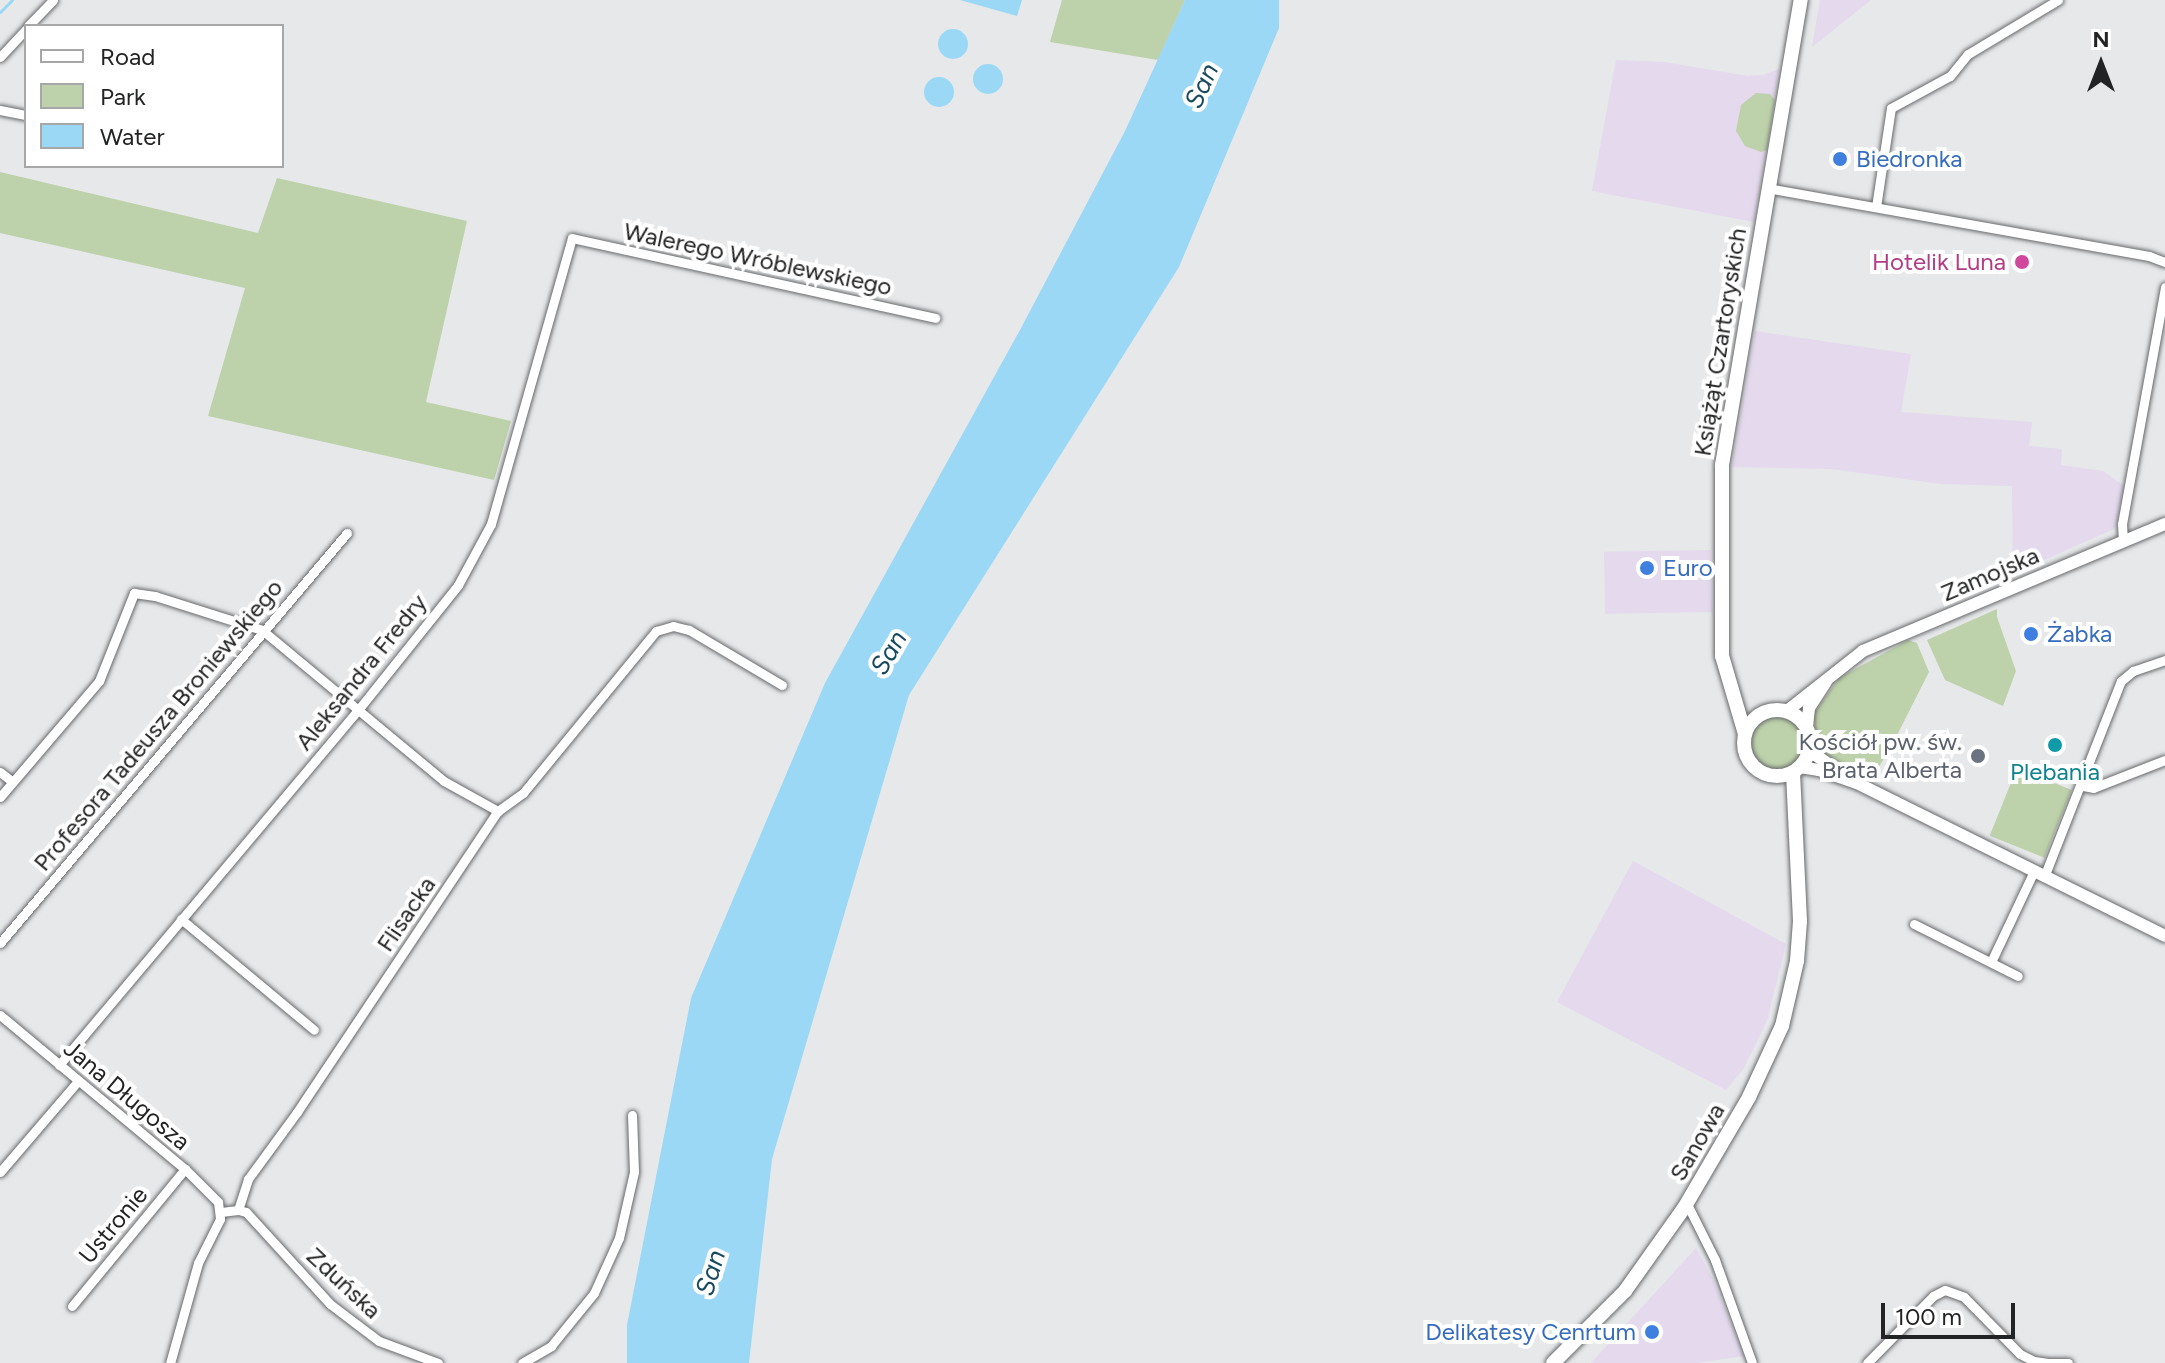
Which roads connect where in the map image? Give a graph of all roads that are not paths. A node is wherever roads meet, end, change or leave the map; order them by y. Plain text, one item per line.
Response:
1 (53, 0) edge
2 (1801, 0) edge
3 (2058, 0) edge
4 (30, 24) edge
5 (24, 30) edge
6 (0, 57) edge
7 (0, 110) edge
8 (24, 115) edge
9 (1767, 188) junction
10 (1876, 207) junction
11 (572, 238) joint
12 (2165, 262) edge
13 (2165, 287) edge
14 (935, 318) dead end
15 (2165, 524) edge
16 (347, 533) dead end
17 (2123, 542) junction
18 (262, 630) junction
19 (2165, 660) edge
20 (1835, 670) junction
21 (782, 685) dead end
22 (1731, 693) junction
23 (358, 710) junction
24 (1787, 711) junction
25 (1764, 713) junction
26 (1807, 727) junction
27 (1745, 734) junction
28 (1810, 746) junction
29 (2165, 760) edge
30 (1796, 770) junction
31 (0, 772) edge
32 (1769, 775) junction
33 (13, 782) junction
34 (1857, 783) junction
35 (2083, 786) junction
36 (0, 797) edge
37 (498, 811) junction
38 (1793, 835) junction
39 (2039, 874) junction
40 (181, 919) junction
41 (1914, 924) dead end
42 (2165, 936) edge
43 (0, 943) edge
44 (1991, 962) junction
45 (2018, 976) dead end
46 (0, 1015) edge
47 (314, 1030) dead end
48 (59, 1065) junction
49 (78, 1081) junction
50 (632, 1115) dead end
51 (185, 1169) junction
52 (0, 1172) edge
53 (1687, 1204) junction
54 (238, 1210) junction
55 (221, 1212) junction
56 (72, 1306) dead end
57 (170, 1363) edge
58 (438, 1363) edge
59 (522, 1363) edge
60 (1553, 1363) edge
61 (1752, 1363) edge
62 (1867, 1363) edge
63 (2049, 1363) edge
64 (2068, 1363) edge

1 - 4 street
2 - 9 main road, Książąt Czartoryskich
3 - 10 street
5 - 6 street
7 - 8 street
9 - 10 street
9 - 22 main road, Książąt Czartoryskich
10 - 12 street
11 - 14 street, Walerego Wróblewskiego
11 - 23 street, Aleksandra Fredry
13 - 17 street
15 - 17 street, Zamojska
16 - 18 street, Profesora Tadeusza Broniewskiego
17 - 20 street, Zamojska
18 - 23 street
18 - 33 street
18 - 43 street, Profesora Tadeusza Broniewskiego
19 - 35 street
20 - 24 street, Zamojska
20 - 26 street, Zamojska
21 - 37 street, Flisacka
22 - 25 main road
22 - 27 main road, Książąt Czartoryskich
23 - 37 street
23 - 40 street, Aleksandra Fredry
24 - 25 main road
24 - 26 main road
25 - 27 main road
26 - 28 main road
27 - 32 main road
28 - 30 main road
28 - 34 street
29 - 35 street
30 - 32 main road
30 - 34 street
30 - 38 main road
31 - 33 street
32 - 38 main road
33 - 36 street
34 - 39 street
35 - 39 street
37 - 54 street, Flisacka
38 - 53 main road, Sanowa
39 - 42 street
39 - 44 street
40 - 47 street
40 - 48 street, Aleksandra Fredry
41 - 44 street
44 - 45 street
46 - 48 street, Jana Długosza
48 - 49 street, Jana Długosza
49 - 51 street, Jana Długosza
49 - 52 street
50 - 59 street
51 - 55 street, Jana Długosza
51 - 56 street, Ustronie
53 - 60 main road, Sanowa
53 - 61 street
54 - 55 street
54 - 58 street, Zduńska
55 - 57 street
62 - 63 street
63 - 64 street

